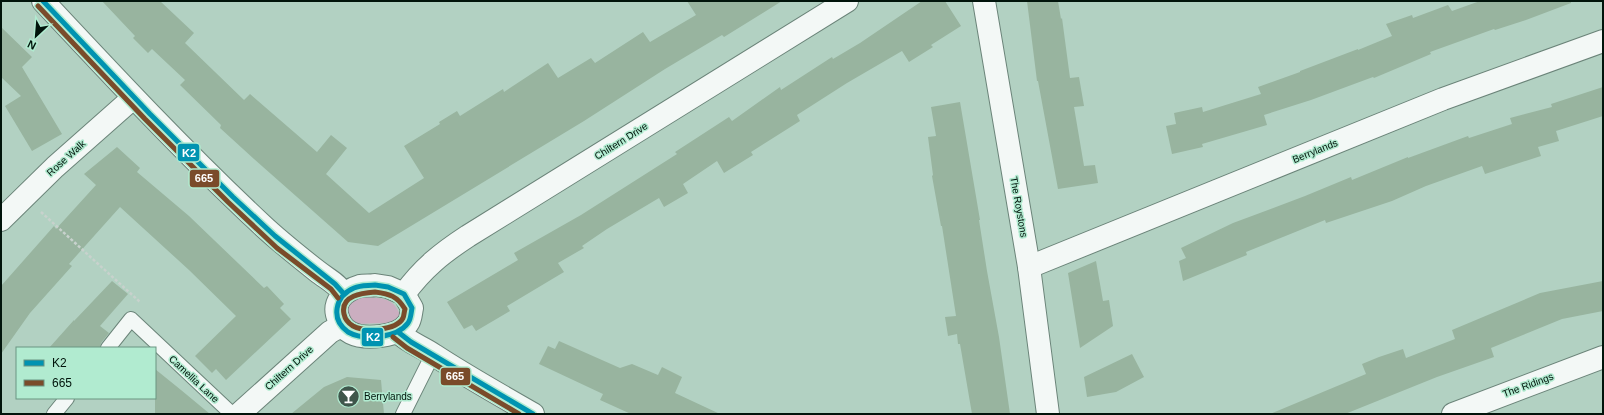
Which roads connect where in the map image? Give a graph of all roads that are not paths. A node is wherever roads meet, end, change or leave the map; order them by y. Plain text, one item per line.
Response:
1 (43, 1) edge
2 (847, 1) edge
3 (984, 1) edge
4 (1603, 41) edge
5 (133, 98) junction
6 (1, 220) edge
7 (1029, 267) junction
8 (344, 294) junction
9 (404, 294) junction
10 (341, 326) junction
11 (398, 332) junction
12 (109, 347) edge
13 (433, 354) junction
14 (1603, 357) edge
15 (66, 399) edge
16 (241, 413) edge
17 (54, 414) edge
18 (403, 414) edge
19 (533, 414) edge
20 (1048, 414) edge
21 (1453, 414) edge

1 - 5 street
2 - 9 street, Chiltern Drive
3 - 7 street, The Roystons
4 - 7 street, Berrylands
5 - 6 street, Rose Walk
5 - 8 street
7 - 20 street, The Roystons
8 - 9 street
8 - 10 street
9 - 11 street
10 - 11 street
10 - 16 street, Chiltern Drive
11 - 13 street
12 - 16 lane, Camellia Lane
13 - 18 lane
13 - 19 street
14 - 21 street, The Ridings
15 - 17 lane

